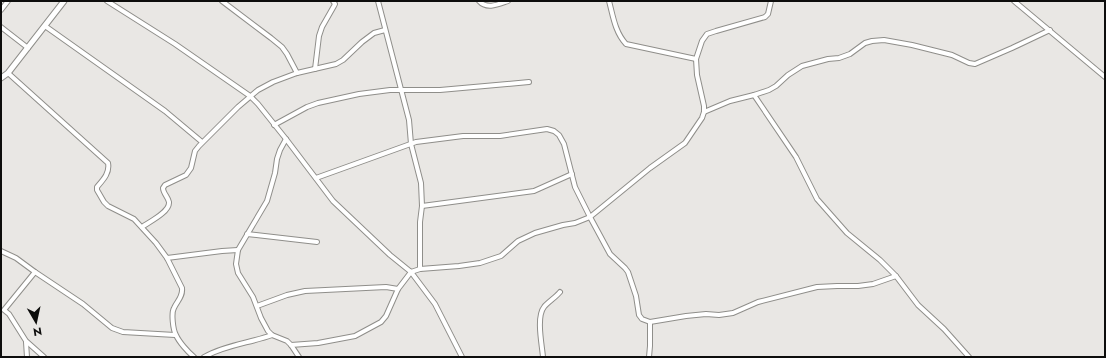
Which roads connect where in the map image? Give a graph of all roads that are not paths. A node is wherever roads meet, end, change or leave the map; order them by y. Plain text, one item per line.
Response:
1 (8, 1) edge
2 (64, 1) edge
3 (107, 1) edge
4 (222, 1) edge
5 (333, 1) edge
6 (378, 1) edge
7 (479, 1) edge
8 (508, 1) edge
9 (609, 1) edge
10 (770, 1) edge
11 (1014, 1) edge
12 (1, 10) edge
13 (45, 26) junction
14 (1, 27) edge
15 (386, 30) junction
16 (1050, 30) junction
17 (28, 48) junction
18 (696, 59) junction
19 (315, 69) junction
20 (8, 73) junction
21 (297, 73) junction
22 (1105, 77) edge
23 (1, 78) edge
24 (529, 82) dead end
25 (401, 90) junction
26 (754, 95) junction
27 (250, 96) junction
28 (704, 112) junction
29 (274, 125) junction
30 (286, 139) junction
31 (202, 142) junction
32 (411, 144) junction
33 (572, 174) junction
34 (316, 178) junction
35 (422, 206) junction
36 (590, 217) junction
37 (142, 227) junction
38 (247, 234) junction
39 (317, 242) dead end
40 (238, 250) junction
41 (1, 251) edge
42 (167, 258) junction
43 (420, 269) junction
44 (35, 272) junction
45 (410, 272) junction
46 (896, 276) junction
47 (398, 289) junction
48 (560, 292) dead end
49 (257, 306) junction
50 (2, 309) edge
51 (650, 322) junction
52 (175, 335) junction
53 (272, 335) junction
54 (26, 341) junction
55 (291, 345) junction
56 (27, 357) edge
57 (44, 357) edge
58 (194, 357) edge
59 (204, 357) edge
60 (299, 357) edge
61 (462, 357) edge
62 (543, 357) edge
63 (649, 357) edge
64 (969, 357) edge

1 - 12 street
2 - 13 street
3 - 27 street
4 - 21 street
5 - 19 street
6 - 15 street
7 - 8 street
9 - 18 street
10 - 18 street
11 - 16 street
13 - 17 street
13 - 31 street
14 - 17 street
15 - 19 street
15 - 25 street
16 - 22 street
16 - 26 street
17 - 20 street
18 - 28 street
19 - 21 street
20 - 23 street
20 - 37 street
21 - 27 street
24 - 25 street
25 - 29 street
25 - 32 street
26 - 28 street
26 - 46 street
27 - 29 street
27 - 31 street
28 - 36 street
29 - 30 street
30 - 34 street
30 - 38 street
31 - 37 street
32 - 33 street
32 - 34 street
32 - 35 street
33 - 35 street
33 - 36 street
34 - 45 street
35 - 43 street
36 - 43 street
36 - 51 street
37 - 42 street
38 - 39 street
38 - 40 street
40 - 42 street
40 - 49 street
41 - 44 street
42 - 52 street
43 - 45 street
44 - 50 street
44 - 52 street
45 - 47 street
45 - 61 street
46 - 51 street
46 - 64 street
47 - 49 street
47 - 55 street
48 - 62 street
49 - 53 street
50 - 54 street
51 - 63 street
52 - 58 street
53 - 55 street
53 - 59 street
54 - 56 street
54 - 57 street
55 - 60 street

